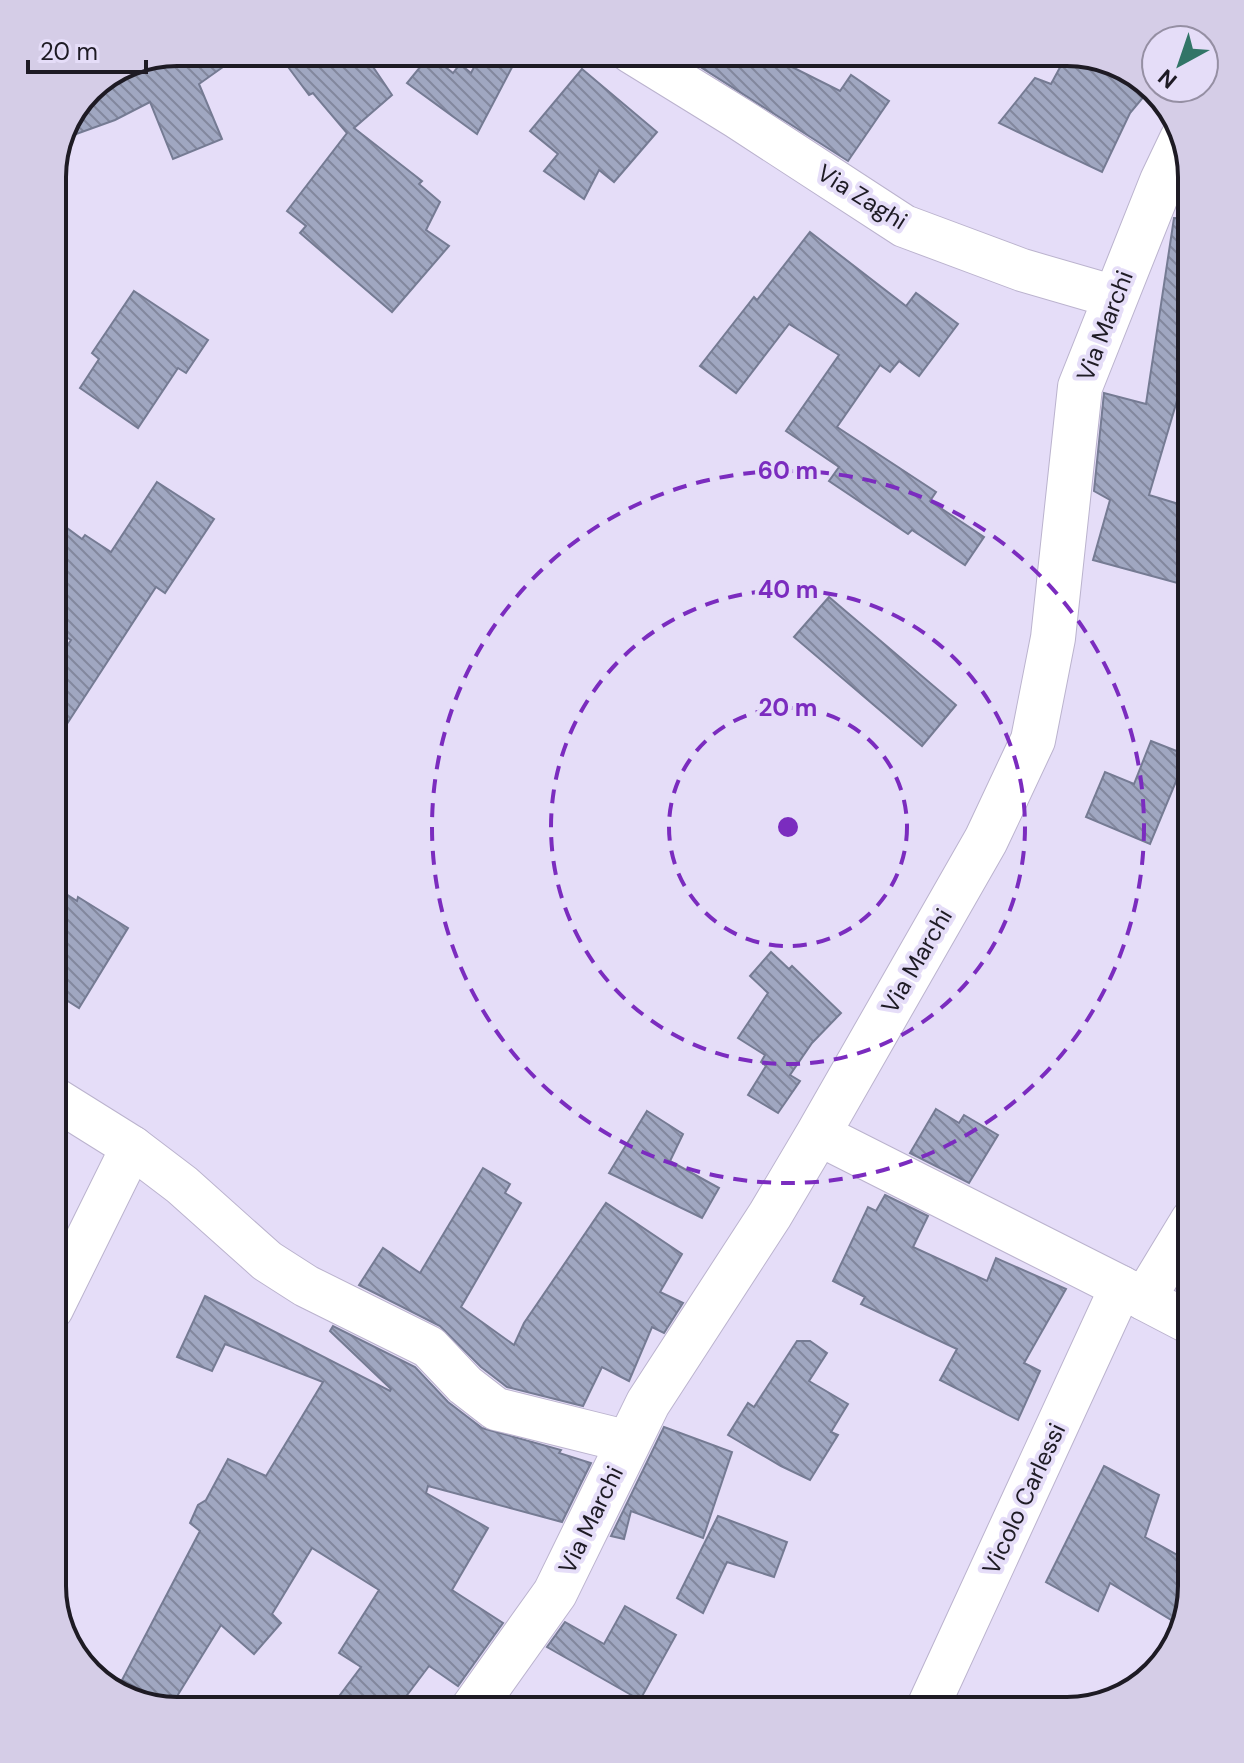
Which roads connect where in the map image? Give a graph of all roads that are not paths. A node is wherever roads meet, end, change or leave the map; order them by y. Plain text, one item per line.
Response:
1 (654, 66) edge
2 (1175, 153) edge
3 (1115, 297) junction
4 (66, 1106) edge
5 (818, 1134) junction
6 (132, 1147) junction
7 (1178, 1237) edge
8 (66, 1281) edge
9 (1132, 1293) junction
10 (1178, 1317) edge
11 (629, 1442) junction
12 (482, 1697) edge
13 (933, 1697) edge

1 - 3 street, Via Zaghi
2 - 3 main road, Via Marchi
3 - 5 main road, Via Marchi
4 - 6 street
5 - 9 street
5 - 11 main road, Via Marchi
6 - 8 street
6 - 11 street
7 - 9 street, Vicolo Carlessi
9 - 10 street
9 - 13 street, Vicolo Carlessi
11 - 12 main road, Via Marchi

